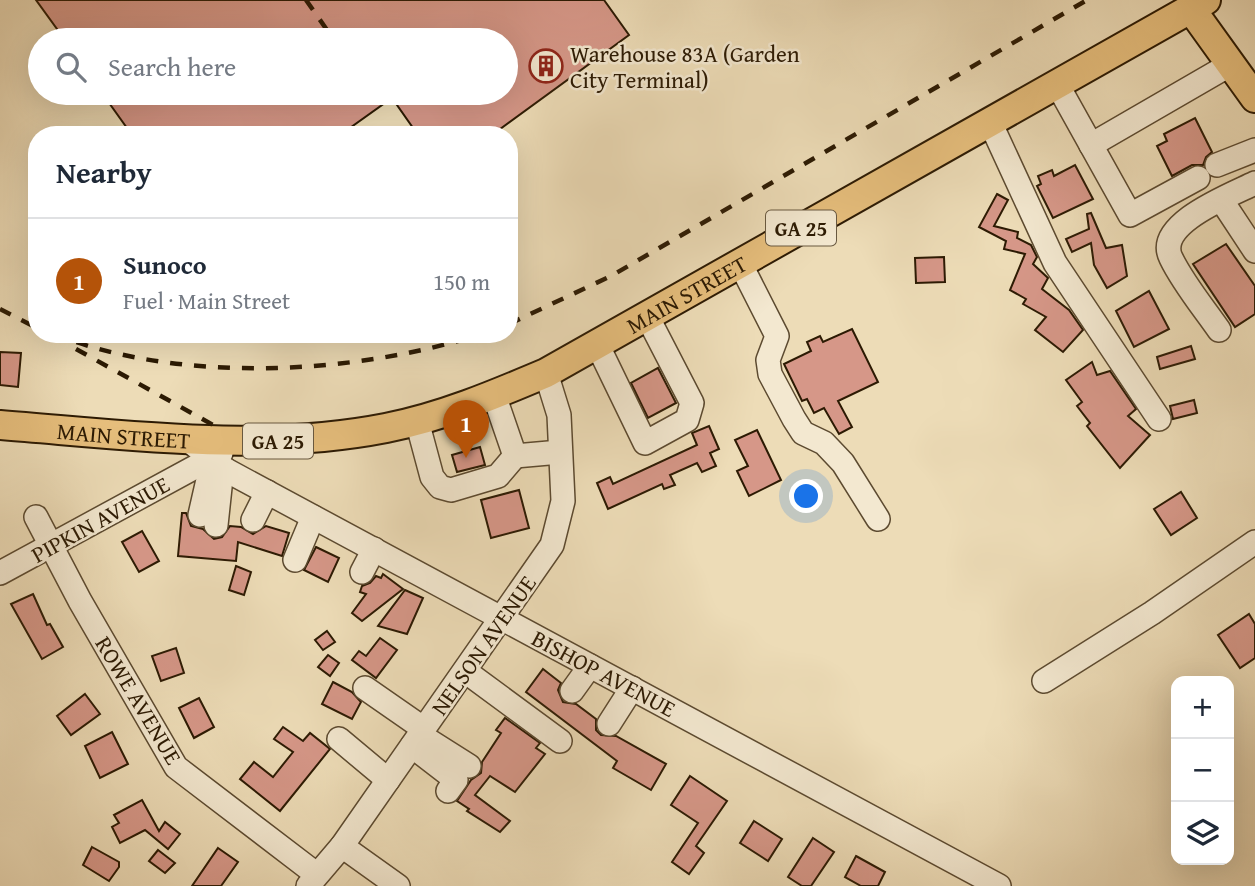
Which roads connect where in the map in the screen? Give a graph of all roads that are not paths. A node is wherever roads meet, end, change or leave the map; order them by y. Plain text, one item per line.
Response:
1 (1193, 3) edge
2 (1231, 64) junction
3 (1057, 84) junction
4 (1255, 98) edge
5 (990, 122) junction
6 (1091, 145) junction
7 (1255, 149) edge
8 (1217, 165) dead end
9 (1198, 178) dead end
10 (1255, 183) edge
11 (1222, 201) junction
12 (1255, 251) edge
13 (740, 263) junction
14 (647, 316) junction
15 (1219, 330) dead end
16 (597, 344) junction
17 (546, 373) junction
18 (494, 395) junction
19 (1159, 419) dead end
20 (417, 421) junction
21 (0, 425) edge
22 (188, 440) junction
23 (247, 442) junction
24 (560, 453) junction
25 (515, 456) junction
26 (218, 463) junction
27 (267, 492) junction
28 (36, 517) dead end
29 (313, 517) junction
30 (878, 519) dead end
31 (208, 520) dead end
32 (253, 520) dead end
33 (1255, 542) edge
34 (50, 547) junction
35 (374, 549) junction
36 (295, 560) dead end
37 (362, 572) dead end
38 (0, 573) edge
39 (503, 618) junction
40 (590, 666) junction
41 (465, 671) junction
42 (1044, 681) dead end
43 (365, 688) dead end
44 (632, 688) junction
45 (572, 691) dead end
46 (609, 724) dead end
47 (419, 737) junction
48 (339, 739) dead end
49 (560, 741) dead end
50 (469, 766) dead end
51 (388, 780) junction
52 (448, 791) dead end
53 (342, 846) junction
54 (312, 880) edge
55 (398, 886) edge
56 (999, 886) edge

1 - 2 main road
1 - 3 main road, MAIN STREET / GA 25
2 - 4 main road
2 - 6 street
3 - 5 main road, MAIN STREET / GA 25
3 - 6 street
5 - 13 main road, MAIN STREET / GA 25
5 - 19 street
6 - 9 street
7 - 8 street
10 - 11 street
11 - 12 street
11 - 15 street
13 - 14 main road, MAIN STREET / GA 25
13 - 30 street
14 - 16 main road, MAIN STREET / GA 25
14 - 16 street
16 - 17 main road, MAIN STREET / GA 25
17 - 18 main road, MAIN STREET / GA 25
17 - 24 street, NELSON AVENUE
18 - 20 main road, MAIN STREET / GA 25
18 - 25 street
20 - 23 main road, MAIN STREET / GA 25
20 - 25 street
21 - 22 main road, MAIN STREET / GA 25
22 - 23 main road, MAIN STREET / GA 25
22 - 26 street
23 - 26 street, MAIN STREET
24 - 25 street
24 - 39 street, NELSON AVENUE
26 - 27 street, BISHOP AVENUE
26 - 31 street
26 - 34 street, PIPKIN AVENUE
27 - 29 street, BISHOP AVENUE
27 - 32 street
28 - 34 street, ROWE AVENUE
29 - 35 street, BISHOP AVENUE
29 - 36 street
33 - 42 street
34 - 38 street, PIPKIN AVENUE
34 - 54 street, ROWE AVENUE
35 - 37 street
35 - 39 street, BISHOP AVENUE
39 - 40 street, BISHOP AVENUE
39 - 41 street, NELSON AVENUE
40 - 44 street, BISHOP AVENUE
40 - 45 street
41 - 47 street, NELSON AVENUE
41 - 49 street
43 - 47 street
44 - 46 street
44 - 56 street, BISHOP AVENUE
47 - 50 street
47 - 51 street, NELSON AVENUE
47 - 52 street
48 - 51 street
51 - 53 street, NELSON AVENUE
53 - 54 street, NELSON AVENUE
53 - 55 street

